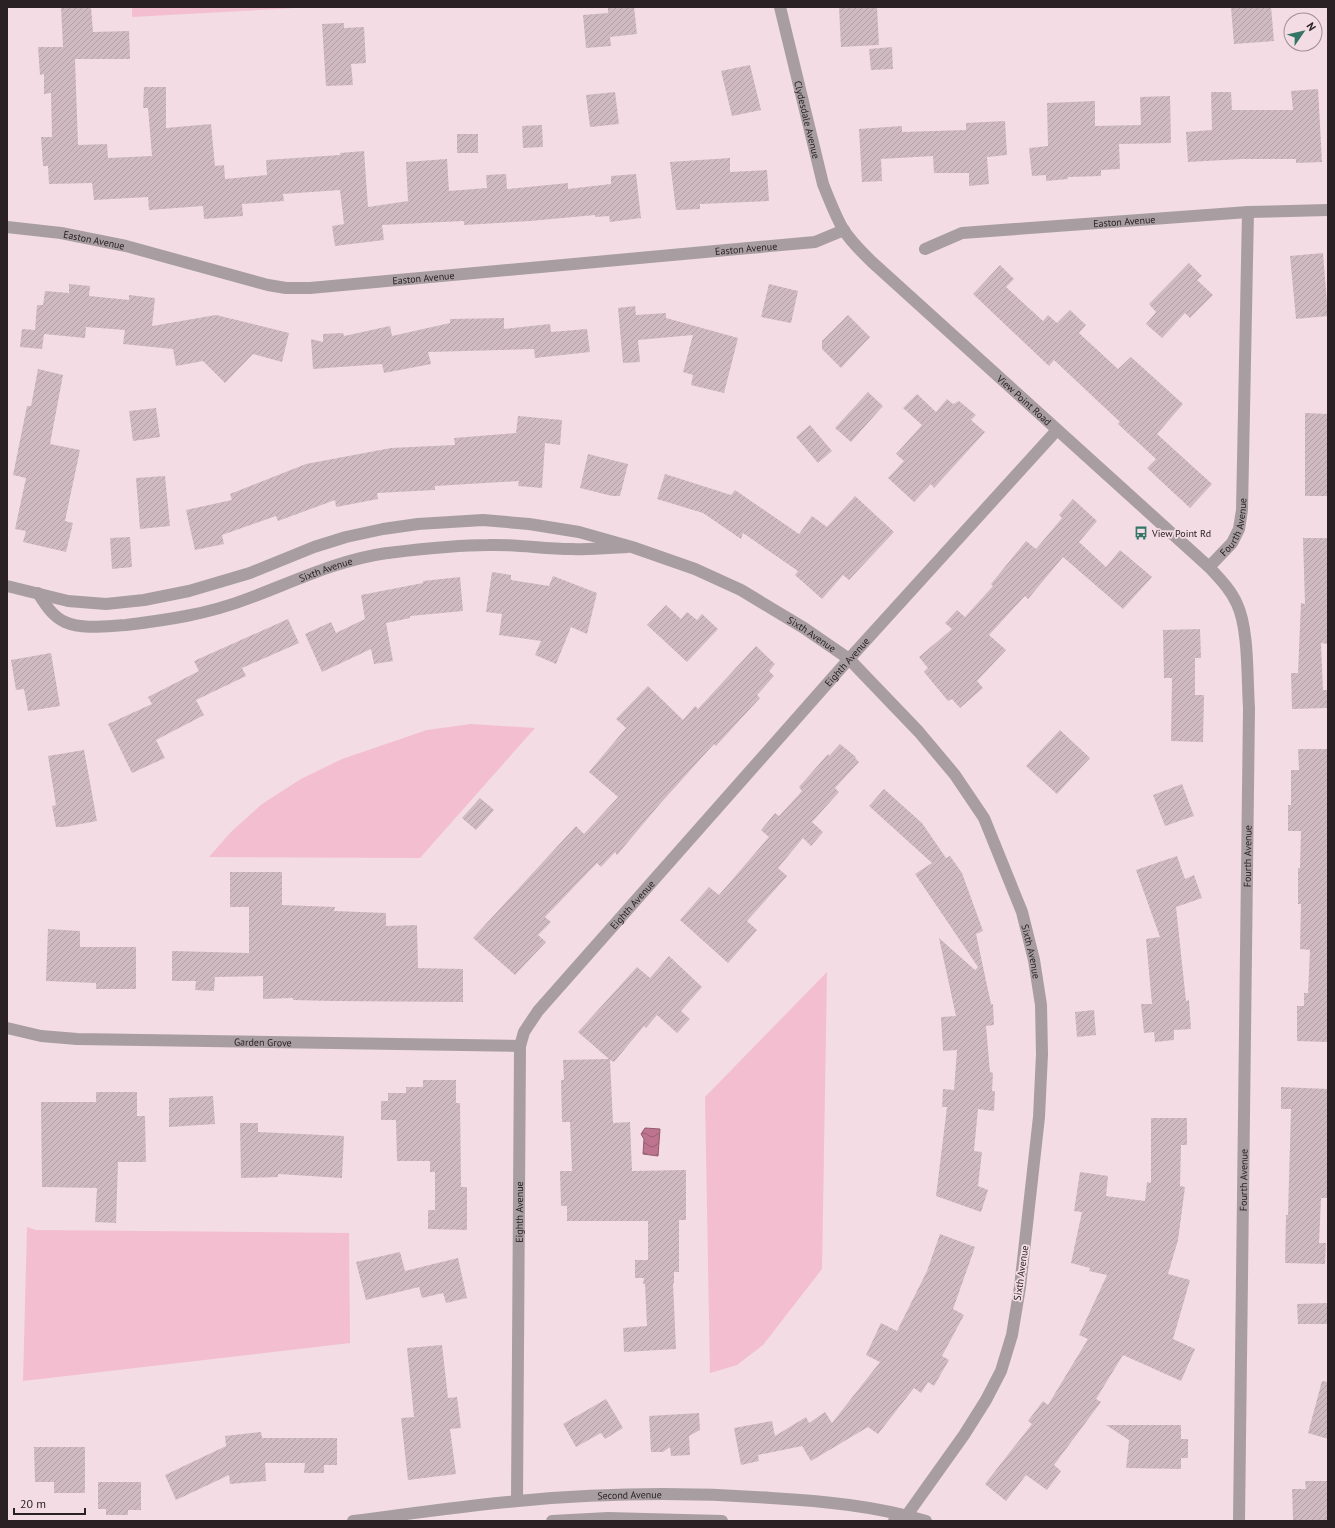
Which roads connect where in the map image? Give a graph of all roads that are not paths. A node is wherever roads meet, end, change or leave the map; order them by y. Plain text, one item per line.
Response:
1 (780, 7) edge
2 (1328, 210) edge
3 (1248, 212) junction
4 (7, 227) edge
5 (844, 230) junction
6 (925, 249) dead end
7 (1057, 430) junction
8 (632, 547) junction
9 (1209, 567) junction
10 (7, 586) edge
11 (38, 593) junction
12 (849, 659) junction
13 (7, 1028) edge
14 (520, 1046) junction
15 (517, 1501) junction
16 (907, 1515) junction
17 (353, 1521) edge
18 (552, 1521) edge
19 (722, 1521) edge
20 (894, 1521) edge
21 (926, 1521) edge
22 (1239, 1521) edge

1 - 5 street, Clydesdale Avenue
2 - 3 street, Easton Avenue
3 - 6 street, Easton Avenue
3 - 9 street, Fourth Avenue
4 - 5 street, Easton Avenue
5 - 7 street, View Point Road
7 - 9 street, View Point Road
7 - 12 street, Eighth Avenue
8 - 11 street, Sixth Avenue
8 - 11 street, Sixth Avenue
8 - 12 street, Sixth Avenue
9 - 22 street, Fourth Avenue
10 - 11 street, Sixth Avenue
12 - 14 street, Eighth Avenue
12 - 16 street, Sixth Avenue
13 - 14 street, Garden Grove
14 - 15 street, Eighth Avenue
15 - 16 street, Second Avenue
15 - 17 street, Second Avenue
16 - 20 street
16 - 21 street, Second Avenue
18 - 19 street

